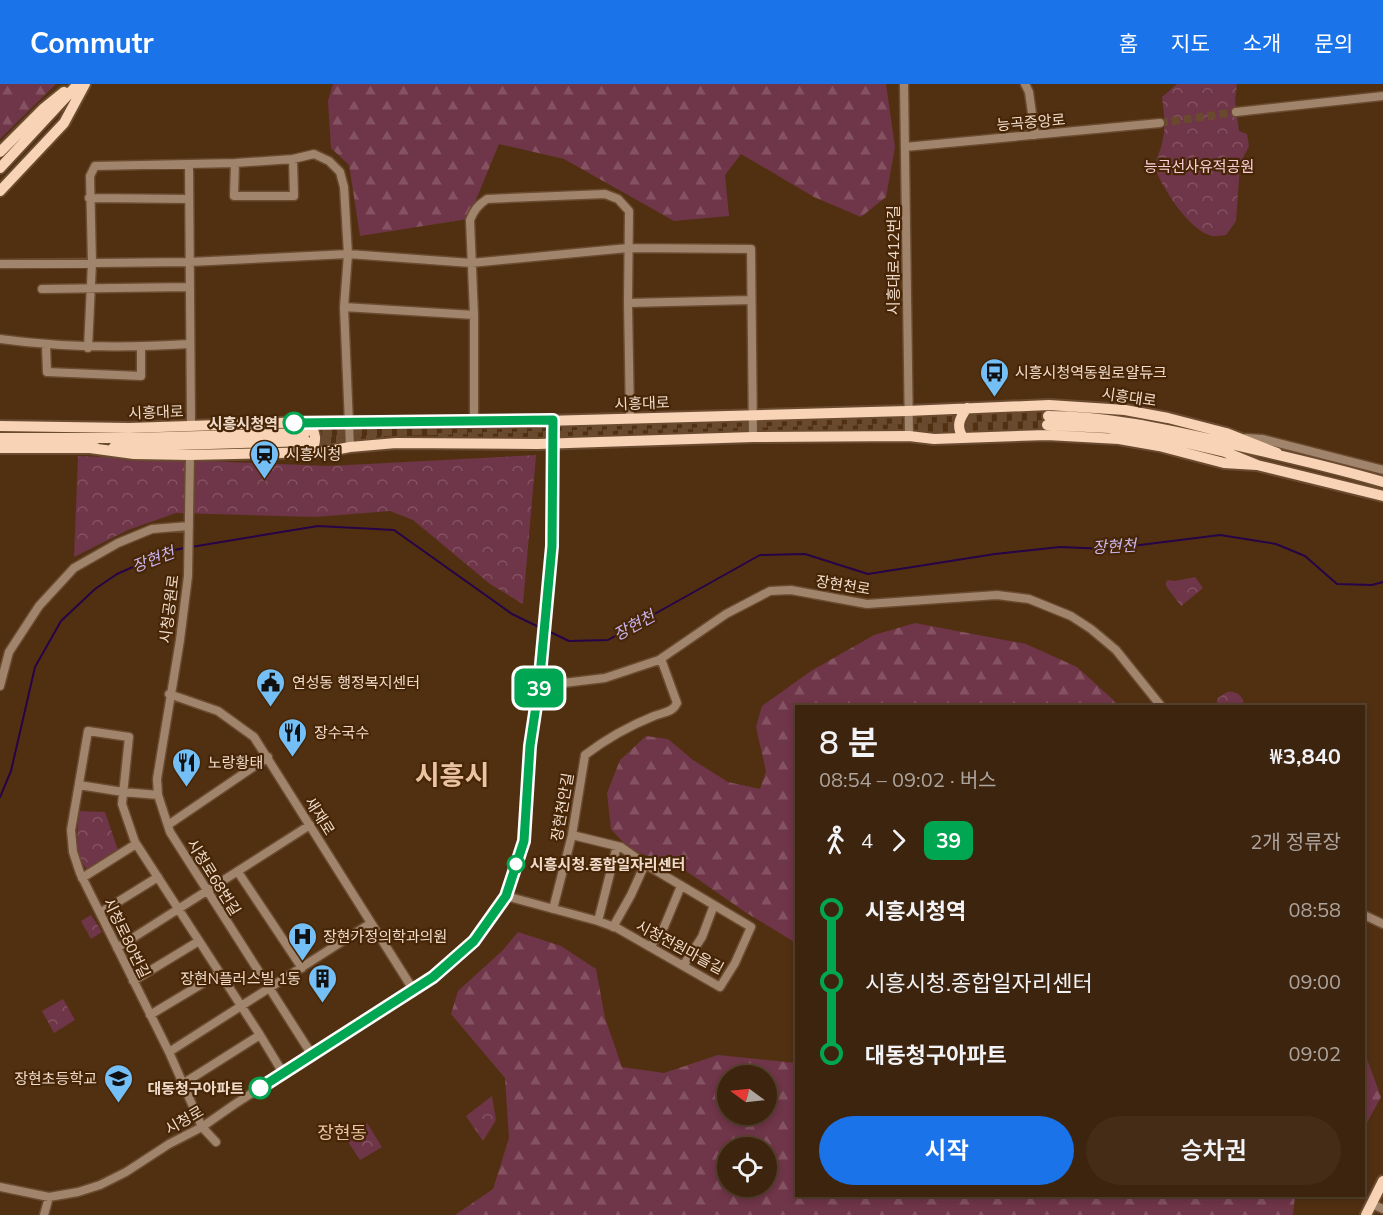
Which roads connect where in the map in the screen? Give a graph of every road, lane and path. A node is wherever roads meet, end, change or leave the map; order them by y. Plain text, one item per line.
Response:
1 (73, 84) edge
2 (78, 84) edge
3 (85, 84) edge
4 (904, 84) edge
5 (1025, 84) edge
6 (1383, 96) edge
7 (1236, 112) tunnel mouth
8 (1160, 123) tunnel mouth
9 (1035, 135) junction
10 (905, 147) junction
11 (0, 152) edge
12 (293, 159) junction
13 (235, 163) junction
14 (189, 164) junction
15 (0, 168) edge
16 (0, 190) edge
17 (89, 198) junction
18 (189, 199) junction
19 (628, 248) junction
20 (348, 254) junction
21 (190, 262) junction
22 (92, 263) junction
23 (471, 263) junction
24 (0, 264) edge
25 (189, 287) junction
26 (90, 288) junction
27 (42, 289) dead end
28 (751, 300) junction
29 (628, 303) junction
30 (344, 308) junction
31 (474, 315) junction
32 (0, 339) edge
33 (189, 344) junction
34 (46, 346) junction
35 (141, 347) junction
36 (88, 348) junction
37 (967, 408) junction
38 (907, 411) junction
39 (754, 415) junction
40 (630, 418) junction
41 (553, 420) junction
42 (349, 422) junction
43 (397, 422) junction
44 (474, 422) junction
45 (0, 426) edge
46 (191, 426) junction
47 (909, 436) junction
48 (307, 437) junction
49 (753, 437) junction
50 (0, 438) edge
51 (963, 438) junction
52 (1244, 438) junction
53 (396, 443) junction
54 (553, 443) junction
55 (350, 447) junction
56 (0, 448) edge
57 (90, 448) junction
58 (1277, 453) junction
59 (190, 454) junction
60 (1257, 465) junction
61 (1383, 470) edge
62 (1380, 480) edge
63 (1383, 496) edge
64 (189, 530) junction
65 (661, 659) junction
66 (0, 686) edge
67 (539, 686) junction
68 (170, 694) junction
69 (1160, 705) edge
70 (268, 757) junction
71 (79, 785) junction
72 (123, 792) junction
73 (158, 795) junction
74 (168, 825) junction
75 (310, 825) junction
76 (572, 836) junction
77 (136, 844) junction
78 (616, 846) junction
79 (645, 864) junction
80 (238, 872) junction
81 (158, 877) junction
82 (82, 878) junction
83 (681, 886) junction
84 (208, 891) junction
85 (506, 896) junction
86 (714, 905) junction
87 (553, 909) junction
88 (179, 910) junction
89 (100, 913) junction
90 (1365, 915) edge
91 (598, 921) junction
92 (371, 923) junction
93 (1383, 923) edge
94 (614, 927) junction
95 (199, 941) junction
96 (650, 947) junction
97 (117, 948) junction
98 (683, 966) junction
99 (302, 968) junction
100 (220, 973) junction
101 (133, 981) junction
102 (270, 989) junction
103 (414, 991) junction
104 (242, 1006) junction
105 (150, 1014) junction
106 (260, 1035) junction
107 (169, 1052) junction
108 (312, 1055) junction
109 (283, 1073) junction
110 (184, 1083) junction
111 (202, 1127) junction
112 (216, 1142) dead end
113 (1383, 1181) edge
114 (0, 1187) edge
115 (49, 1197) junction
116 (1372, 1204) junction
117 (1383, 1209) edge
118 (44, 1215) edge
119 (1366, 1215) edge

1 - 11 main road
2 - 15 main road
3 - 16 main road
4 - 10 street, 시흥대로412번길
5 - 9 street
6 - 7 street
8 - 9 street, 능곡중앙로
9 - 10 street, 능곡중앙로
10 - 38 street, 시흥대로412번길
12 - 13 street
12 - 13 street
12 - 20 street
13 - 14 street
14 - 17 street
14 - 18 street
17 - 18 street
17 - 22 street
18 - 21 street
19 - 23 street
19 - 23 street
19 - 28 street
19 - 29 street
20 - 21 street
20 - 23 street
20 - 30 street
21 - 22 street
21 - 25 street
22 - 24 street
22 - 26 street
23 - 31 street
25 - 26 street
25 - 33 street
26 - 27 street
26 - 36 street
28 - 29 street
28 - 39 street
29 - 40 street
30 - 31 street
30 - 42 street
31 - 44 street
32 - 34 street
33 - 35 street
33 - 46 street
34 - 35 street
34 - 36 street
35 - 36 street
37 - 38 main road, 시흥대로
37 - 51 main road
37 - 52 main road, 시흥대로
38 - 39 main road, 시흥대로
38 - 47 street, 시흥대로412번길
39 - 40 main road, 시흥대로
39 - 49 street
40 - 41 main road, 시흥대로
41 - 44 main road, 시흥대로
41 - 54 street, 시청로
42 - 43 main road, 시흥대로
42 - 48 main road, 시흥대로
42 - 55 street
43 - 44 main road, 시흥대로
43 - 53 main road
45 - 46 main road, 시흥대로
46 - 48 main road, 시흥대로
47 - 49 main road, 시흥대로
47 - 51 main road, 시흥대로
48 - 50 main road, 시흥대로
48 - 55 main road, 시흥대로
48 - 57 main road, 시흥대로
48 - 59 main road, 시흥대로
49 - 54 main road, 시흥대로
51 - 60 main road, 시흥대로
52 - 58 main road, 시흥대로
52 - 61 street
53 - 54 main road, 시흥대로
53 - 55 main road, 시흥대로
54 - 67 street, 시청로
56 - 57 main road, 시흥대로
57 - 59 main road, 시흥대로
58 - 60 main road, 시흥대로
58 - 62 main road, 시흥대로
59 - 64 street, 시청공원로
60 - 63 main road, 시흥대로
64 - 66 street
64 - 68 street, 시청공원로
65 - 67 street, 장현천로
65 - 69 street, 장현천로
65 - 76 street, 장현천안길
67 - 85 street, 시청로
68 - 70 street, 새재로
68 - 73 street, 시청로68번길
70 - 74 street
70 - 75 street, 새재로
71 - 72 street
71 - 72 street, 시청로80번길
71 - 82 street, 시청로80번길
72 - 73 street
72 - 77 street
73 - 74 street, 시청로68번길
74 - 84 street, 시청로68번길
75 - 80 street
75 - 92 street, 새재로
76 - 78 street, 시청전원마을길
76 - 87 street, 장현천안길
77 - 81 street
77 - 82 street
78 - 79 street, 시청전원마을길
78 - 91 street
79 - 83 street, 시청전원마을길
79 - 94 street
80 - 84 street
80 - 99 street
81 - 88 street
81 - 89 street
82 - 89 street, 시청로80번길
83 - 86 street, 시청전원마을길
83 - 96 street
84 - 88 street
84 - 102 street, 시청로68번길
85 - 87 street, 시청전원마을길
85 - 103 street, 시청로
86 - 98 street
86 - 98 street, 시청전원마을길
87 - 91 street, 시청전원마을길
88 - 95 street
88 - 97 street
89 - 97 street, 시청로80번길
90 - 93 street
91 - 94 street, 시청전원마을길
92 - 99 street
92 - 103 street, 새재로
94 - 96 street, 시청전원마을길
95 - 100 street
95 - 101 street
96 - 98 street, 시청전원마을길
97 - 101 street, 시청로80번길
99 - 102 street
100 - 104 street
100 - 105 street
101 - 105 street, 시청로80번길
102 - 104 street
102 - 108 street, 시청로68번길
103 - 108 street, 시청로
104 - 106 street
104 - 107 street
105 - 107 street, 시청로80번길
106 - 109 street
106 - 110 street
107 - 110 street, 시청로80번길
108 - 109 street, 시청로
109 - 111 street, 시청로
110 - 111 street, 시청로80번길
111 - 112 street, 시청로80번길
111 - 115 street, 시청로
113 - 116 main road
114 - 115 street, 시청로
115 - 118 street
116 - 117 street
116 - 119 main road

